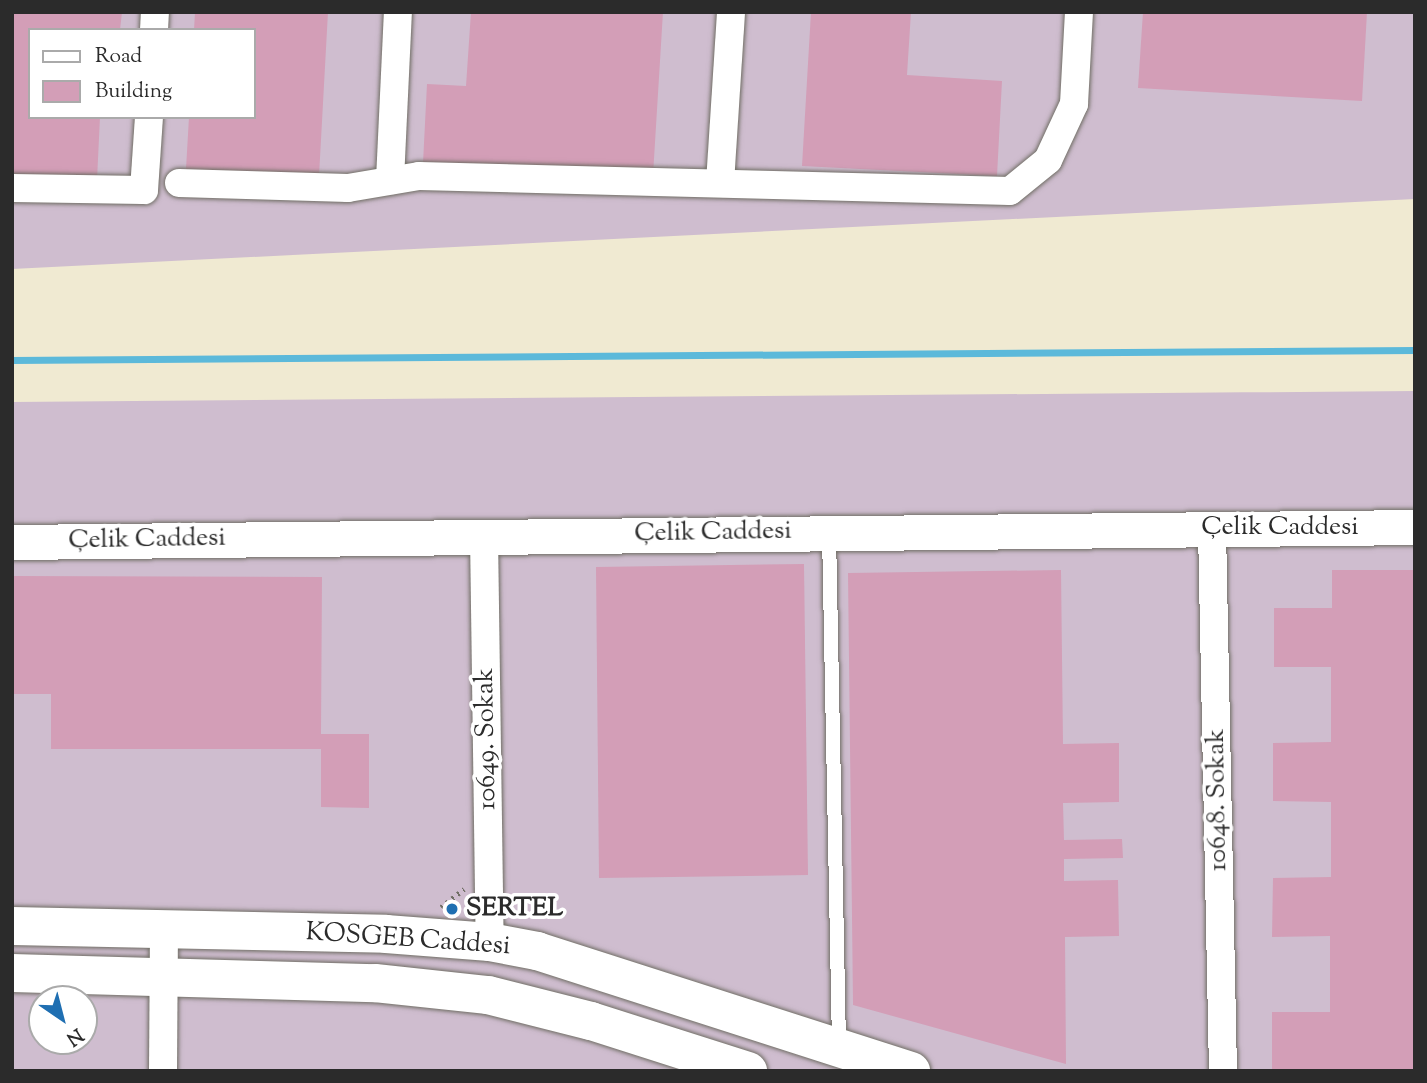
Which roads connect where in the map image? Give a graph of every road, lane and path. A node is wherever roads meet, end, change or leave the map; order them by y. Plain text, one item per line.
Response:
1 (398, 12) edge
2 (731, 12) edge
3 (1079, 12) edge
4 (149, 119) edge
5 (390, 180) junction
6 (179, 183) dead end
7 (720, 183) junction
8 (12, 188) edge
9 (1415, 527) edge
10 (1212, 529) junction
11 (829, 532) junction
12 (484, 535) junction
13 (12, 542) edge
14 (12, 926) edge
15 (164, 928) junction
16 (491, 942) junction
17 (12, 973) edge
18 (164, 975) junction
19 (839, 1048) junction
20 (163, 1071) edge
21 (748, 1071) edge
22 (911, 1071) edge
23 (1223, 1071) edge

1 - 5 street
2 - 7 street
3 - 7 street
4 - 8 street
5 - 6 street
5 - 7 street
9 - 10 street, Çelik Caddesi
10 - 11 street, Çelik Caddesi
10 - 23 street, 10648. Sokak
11 - 12 street, Çelik Caddesi
11 - 19 lane
12 - 13 street, Çelik Caddesi
12 - 16 street, 10649. Sokak
14 - 15 main road, KOSGEB Caddesi
15 - 16 main road, KOSGEB Caddesi
15 - 18 street
16 - 19 main road, KOSGEB Caddesi
17 - 18 main road, KOSGEB Caddesi
18 - 20 street
18 - 21 main road, KOSGEB Caddesi
19 - 22 main road, KOSGEB Caddesi

